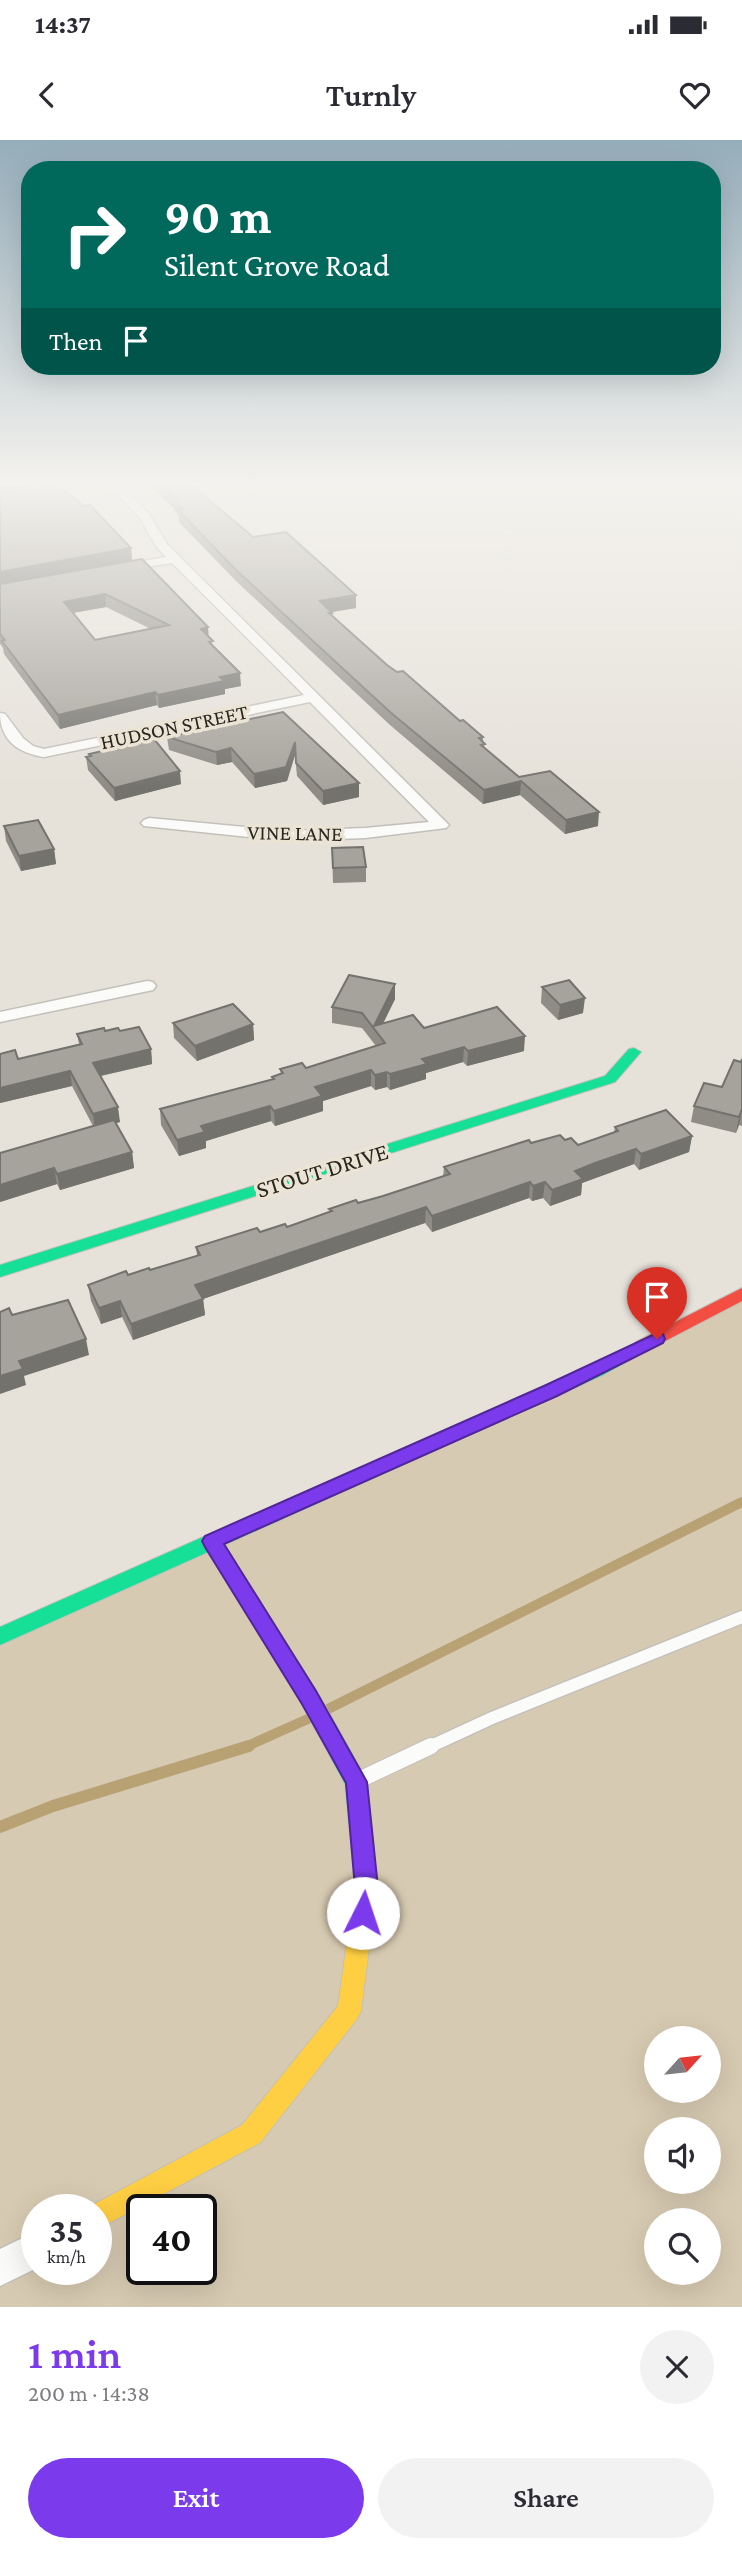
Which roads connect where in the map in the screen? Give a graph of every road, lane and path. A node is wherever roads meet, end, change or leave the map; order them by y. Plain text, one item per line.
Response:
1 (203, 586) edge
2 (315, 697) junction
3 (0, 717) edge
4 (149, 824) dead end
5 (147, 986) dead end
6 (0, 1017) edge
7 (634, 1052) dead end
8 (0, 1271) edge
9 (742, 1294) edge
10 (212, 1541) junction
11 (742, 1617) edge
12 (0, 1636) edge
13 (356, 1782) junction
14 (112, 2208) edge
15 (21, 2257) edge
16 (0, 2268) edge

1 - 2 street
2 - 3 street, HUDSON STREET
2 - 4 street, VINE LANE
5 - 6 street
7 - 8 street, STOUT DRIVE
9 - 10 street
10 - 12 street
10 - 13 street
11 - 13 lane
13 - 14 street
15 - 16 street

